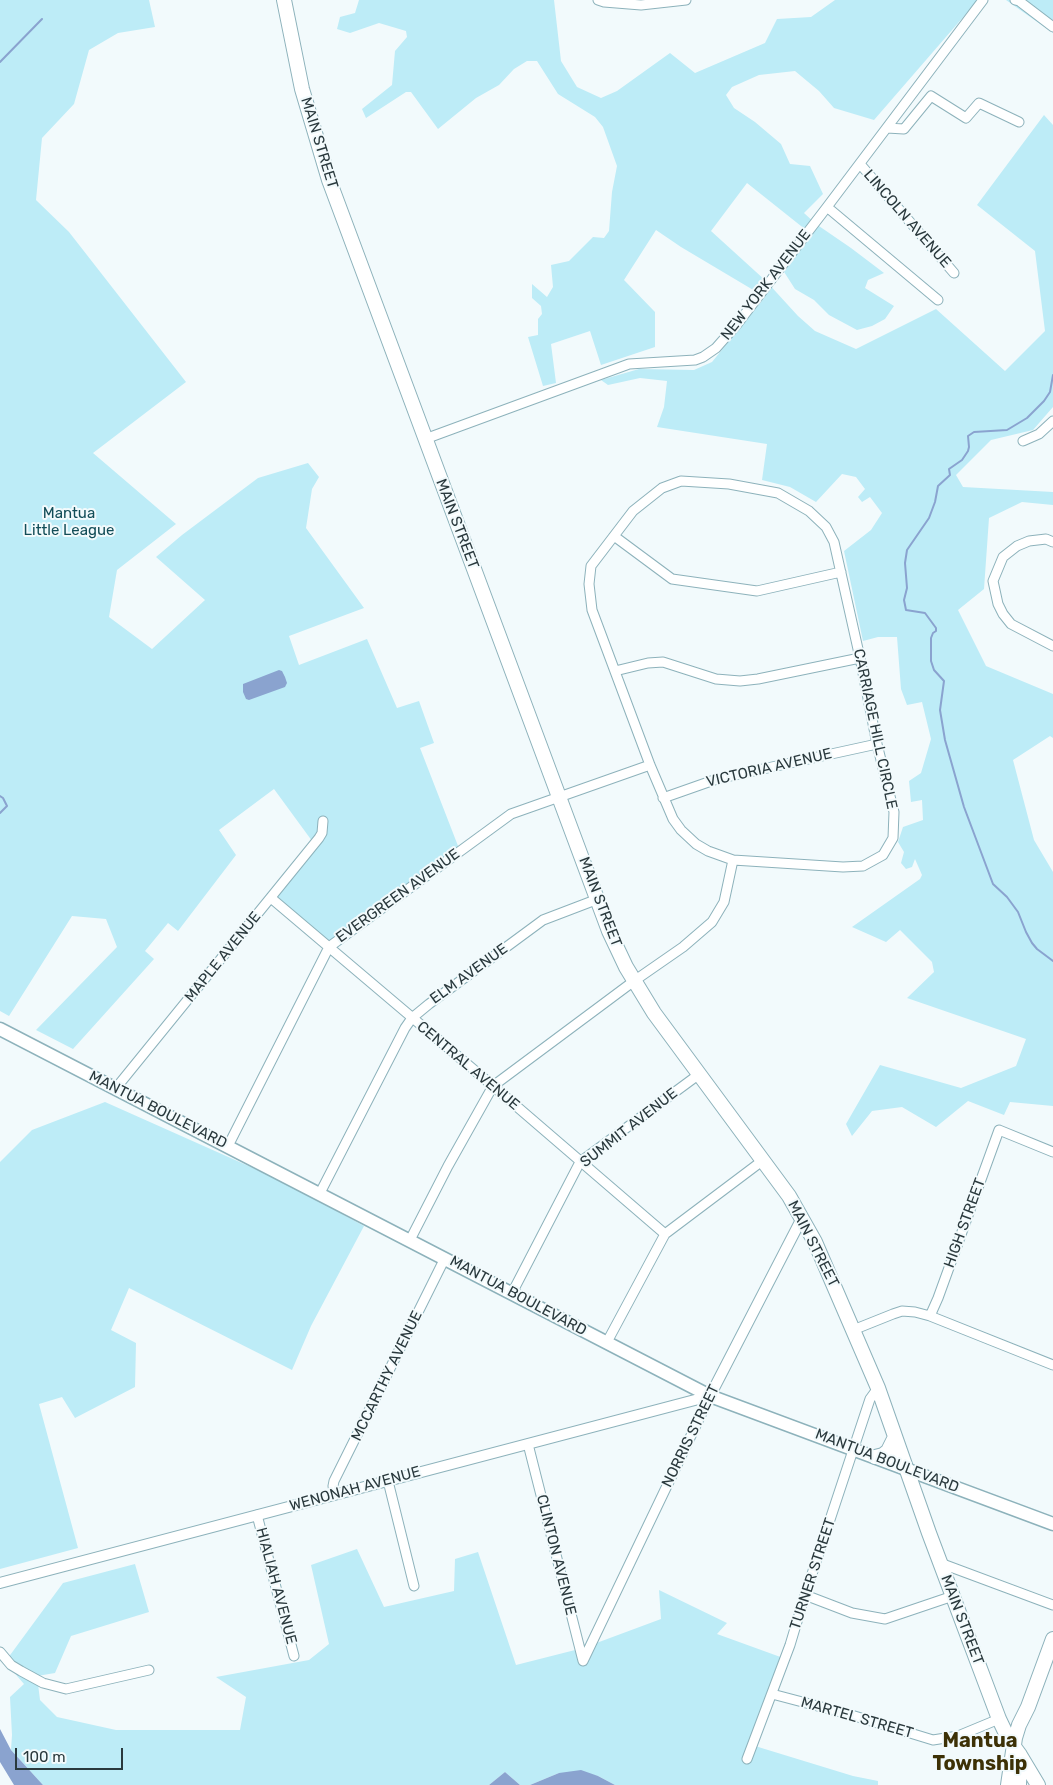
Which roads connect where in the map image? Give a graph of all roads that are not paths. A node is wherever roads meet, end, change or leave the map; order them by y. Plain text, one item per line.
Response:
1 (284, 0) edge
2 (598, 0) edge
3 (686, 0) edge
4 (983, 0) edge
5 (1015, 0) edge
6 (1053, 27) edge
7 (1019, 122) dead end
8 (887, 128) junction
9 (860, 164) junction
10 (827, 207) junction
11 (954, 274) dead end
12 (938, 300) dead end
13 (1053, 421) edge
14 (425, 440) junction
15 (1023, 441) dead end
16 (614, 536) junction
17 (1053, 542) edge
18 (842, 572) junction
19 (1053, 646) edge
20 (860, 658) junction
21 (615, 671) junction
22 (877, 744) junction
23 (650, 765) junction
24 (559, 796) junction
25 (663, 798) junction
26 (323, 821) dead end
27 (733, 860) junction
28 (271, 898) junction
29 (598, 899) junction
30 (329, 946) junction
31 (634, 981) junction
32 (412, 1018) junction
33 (0, 1029) edge
34 (698, 1075) junction
35 (493, 1086) junction
36 (116, 1088) junction
37 (228, 1146) junction
38 (1053, 1152) edge
39 (762, 1161) junction
40 (580, 1162) junction
41 (320, 1193) junction
42 (802, 1218) junction
43 (665, 1234) junction
44 (412, 1235) junction
45 (445, 1258) junction
46 (512, 1293) junction
47 (930, 1316) junction
48 (853, 1330) junction
49 (607, 1342) junction
50 (1053, 1364) edge
51 (878, 1388) junction
52 (710, 1396) junction
53 (895, 1438) junction
54 (528, 1444) junction
55 (853, 1449) junction
56 (875, 1457) junction
57 (907, 1469) junction
58 (388, 1481) junction
59 (335, 1495) junction
60 (257, 1515) junction
61 (1053, 1524) edge
62 (940, 1563) junction
63 (0, 1582) edge
64 (414, 1586) dead end
65 (805, 1595) junction
66 (953, 1596) junction
67 (1053, 1605) edge
68 (1053, 1639) edge
69 (0, 1652) edge
70 (294, 1656) dead end
71 (585, 1656) joint
72 (1048, 1668) edge
73 (149, 1670) dead end
74 (772, 1694) junction
75 (999, 1719) junction
76 (1017, 1751) junction
77 (748, 1760) dead end
78 (1008, 1785) edge
79 (1019, 1785) edge
80 (1038, 1785) edge

1 - 14 main road, MAIN STREET
2 - 3 street
4 - 8 street, NEW YORK AVENUE
5 - 6 street
7 - 8 street
8 - 9 street, NEW YORK AVENUE
9 - 10 street, NEW YORK AVENUE
9 - 11 street, LINCOLN AVENUE
10 - 12 street
10 - 14 street, NEW YORK AVENUE
13 - 15 street
14 - 24 main road, MAIN STREET
16 - 18 street
16 - 18 street, CARRIAGE HILL CIRCLE
16 - 21 street, CARRIAGE HILL CIRCLE
17 - 19 street
18 - 20 street, CARRIAGE HILL CIRCLE
20 - 21 street
20 - 22 street, CARRIAGE HILL CIRCLE
21 - 23 street, CARRIAGE HILL CIRCLE
22 - 25 street, VICTORIA AVENUE
22 - 27 street, CARRIAGE HILL CIRCLE
23 - 24 street, EVERGREEN AVENUE
23 - 25 street, CARRIAGE HILL CIRCLE
24 - 29 main road, MAIN STREET
24 - 30 street, EVERGREEN AVENUE
25 - 27 street, CARRIAGE HILL CIRCLE
26 - 28 street, MAPLE AVENUE
27 - 31 street
28 - 30 street, CENTRAL AVENUE
28 - 36 street, MAPLE AVENUE
29 - 31 main road, MAIN STREET
29 - 32 street, ELM AVENUE
30 - 32 street, CENTRAL AVENUE
30 - 37 street, EVERGREEN AVENUE
31 - 34 main road, MAIN STREET
31 - 35 street
32 - 35 street, CENTRAL AVENUE
32 - 41 street, ELM AVENUE
33 - 36 main road, MANTUA BOULEVARD
34 - 39 main road, MAIN STREET
34 - 40 street, SUMMIT AVENUE
35 - 40 street, CENTRAL AVENUE
35 - 44 street
36 - 37 main road, MANTUA BOULEVARD
37 - 41 main road, MANTUA BOULEVARD
38 - 47 street, HIGH STREET
39 - 42 main road, MAIN STREET
39 - 43 street
40 - 43 street, CENTRAL AVENUE
40 - 46 street, SUMMIT AVENUE
41 - 44 main road, MANTUA BOULEVARD
42 - 48 main road, MAIN STREET
42 - 52 street, NORRIS STREET
43 - 49 street
44 - 45 main road, MANTUA BOULEVARD
45 - 46 main road, MANTUA BOULEVARD
45 - 59 street, MCCARTHY AVENUE
46 - 49 main road, MANTUA BOULEVARD
47 - 48 street
47 - 50 street
48 - 51 main road, MAIN STREET
49 - 52 main road, MANTUA BOULEVARD
51 - 53 main road, MAIN STREET
51 - 55 street, TURNER STREET
52 - 54 street, WENONAH AVENUE
52 - 55 main road, MANTUA BOULEVARD
52 - 71 street, NORRIS STREET
53 - 56 main road
53 - 57 main road, MAIN STREET
54 - 58 street, WENONAH AVENUE
54 - 71 street, CLINTON AVENUE
55 - 56 main road, MANTUA BOULEVARD
55 - 65 street, TURNER STREET
56 - 57 main road, MANTUA BOULEVARD
57 - 61 main road, MANTUA BOULEVARD
57 - 62 main road, MAIN STREET
58 - 59 street, WENONAH AVENUE
58 - 64 street
59 - 60 street, WENONAH AVENUE
60 - 63 street, WENONAH AVENUE
60 - 70 street, HIALIAH AVENUE
62 - 66 main road, MAIN STREET
62 - 67 street
65 - 66 street
65 - 74 street, TURNER STREET
66 - 75 main road, MAIN STREET
68 - 72 main road
69 - 73 street
72 - 76 main road
74 - 75 street, MARTEL STREET
74 - 77 street, TURNER STREET
75 - 76 main road, MAIN STREET
76 - 78 main road
76 - 79 main road
76 - 80 main road, MAIN STREET

